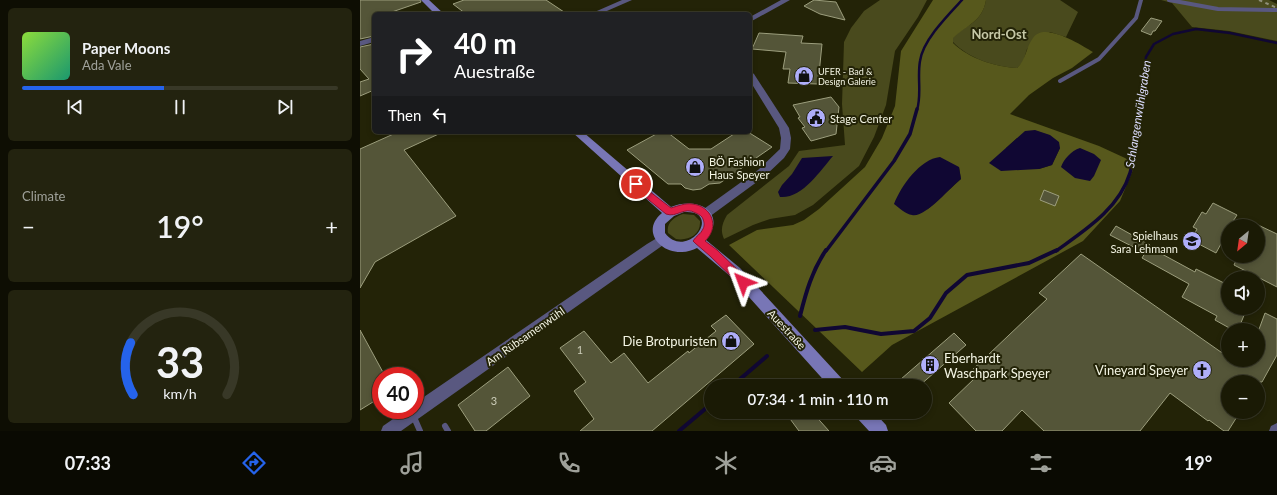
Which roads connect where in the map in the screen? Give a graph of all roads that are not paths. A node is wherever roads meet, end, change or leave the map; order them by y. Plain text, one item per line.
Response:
1 (425, 0) edge
2 (628, 0) edge
3 (786, 0) edge
4 (1142, 0) edge
5 (1169, 0) edge
6 (1277, 10) edge
7 (438, 12) edge
8 (599, 12) edge
9 (752, 19) edge
10 (372, 40) edge
11 (360, 44) edge
12 (752, 77) edge
13 (1060, 81) dead end
14 (579, 134) edge
15 (669, 212) junction
16 (705, 214) junction
17 (662, 240) junction
18 (698, 241) junction
19 (833, 379) edge
20 (424, 406) edge
21 (406, 419) edge
22 (415, 419) edge
23 (869, 419) edge
24 (388, 431) edge
25 (420, 431) edge
26 (880, 431) edge

1 - 7 street
2 - 8 street
3 - 9 street
4 - 13 lane
5 - 6 lane
10 - 11 street
12 - 16 street
14 - 15 street
15 - 16 street
15 - 17 street
16 - 18 street
17 - 18 street
17 - 20 street, Am Rübsamenwühl
18 - 19 street, Auestraße
21 - 24 street, Am Rübsamenwühl
22 - 25 lane
23 - 26 street

